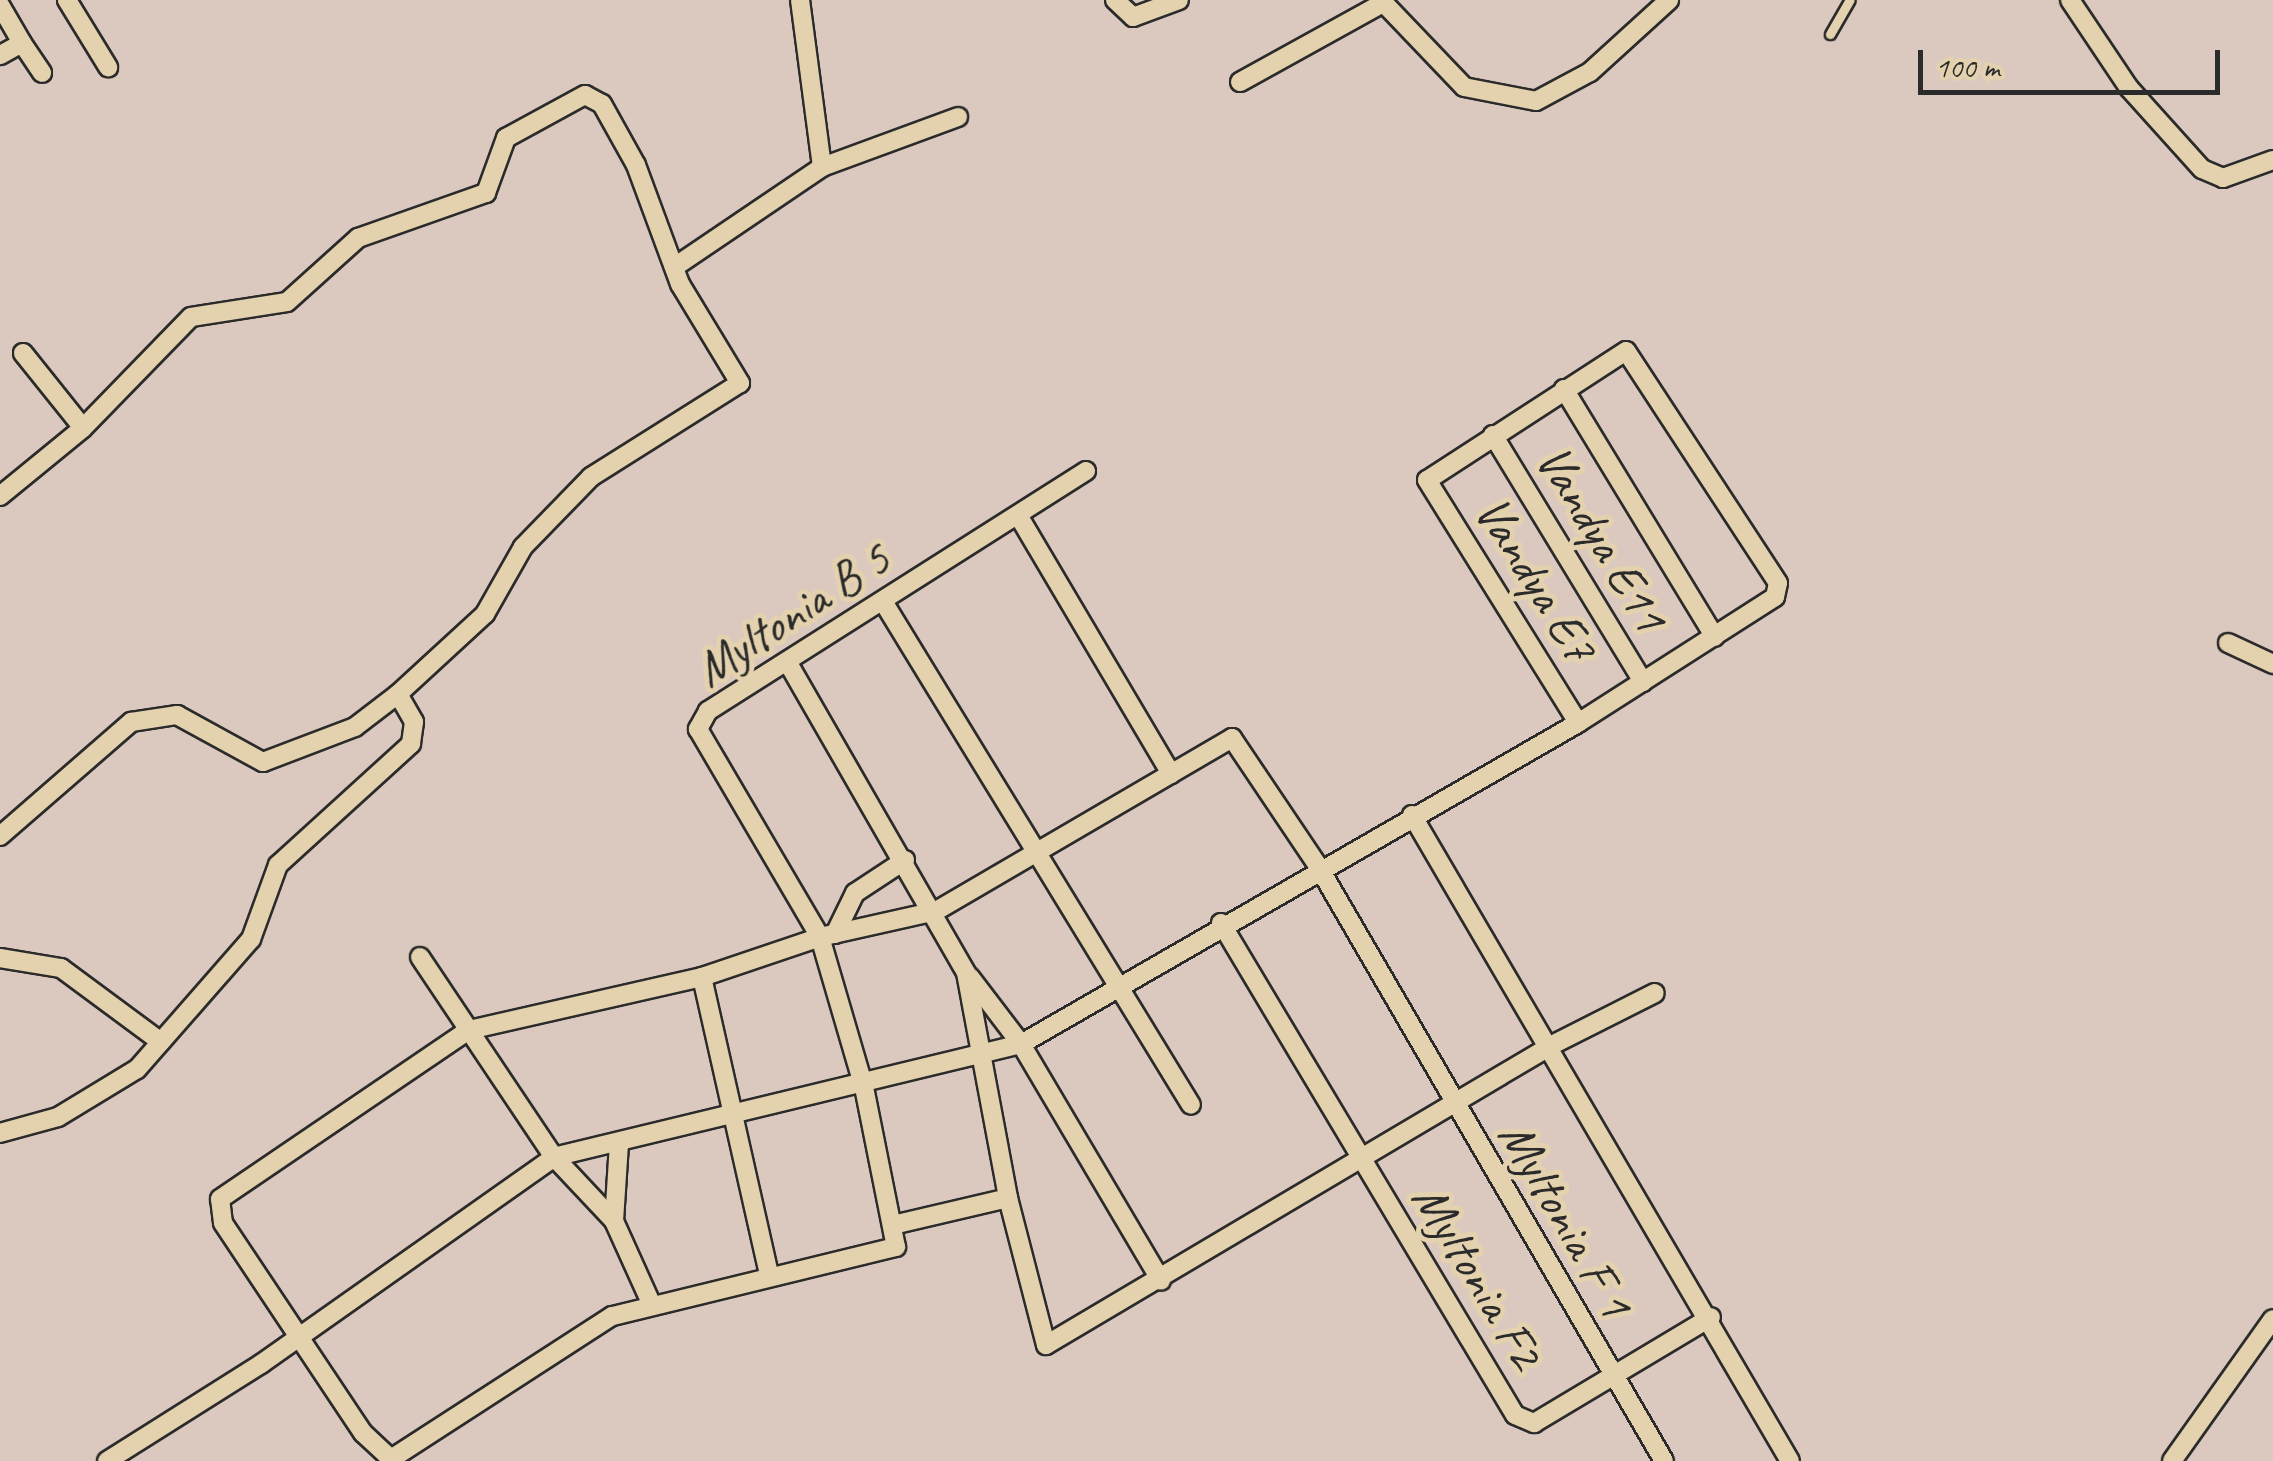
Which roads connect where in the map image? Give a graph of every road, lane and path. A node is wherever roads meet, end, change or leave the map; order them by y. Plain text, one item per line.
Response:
1 (67, 0) edge
2 (800, 0) edge
3 (1116, 0) edge
4 (1179, 0) edge
5 (1669, 0) edge
6 (1850, 0) edge
7 (2070, 0) edge
8 (1382, 1) edge
9 (0, 5) edge
10 (1830, 34) dead end
11 (22, 43) junction
12 (0, 55) edge
13 (108, 67) dead end
14 (42, 73) dead end
15 (1240, 82) dead end
16 (958, 117) dead end
17 (2273, 160) edge
18 (822, 167) junction
19 (676, 266) junction
20 (23, 353) dead end
21 (1564, 389) junction
22 (83, 428) junction
23 (1493, 435) junction
24 (1086, 472) dead end
25 (0, 496) edge
26 (1018, 516) junction
27 (884, 604) junction
28 (1715, 637) junction
29 (2228, 642) dead end
30 (788, 664) junction
31 (2273, 664) edge
32 (1642, 682) junction
33 (398, 694) junction
34 (1578, 723) junction
35 (1172, 774) junction
36 (1412, 815) junction
37 (0, 836) edge
38 (1038, 854) junction
39 (905, 860) junction
40 (1318, 866) junction
41 (936, 911) junction
42 (1221, 922) junction
43 (827, 935) junction
44 (420, 957) dead end
45 (0, 958) edge
46 (966, 973) junction
47 (702, 978) junction
48 (1120, 987) junction
49 (1654, 994) dead end
50 (468, 1030) junction
51 (161, 1042) junction
52 (1021, 1044) junction
53 (1552, 1045) junction
54 (979, 1056) junction
55 (864, 1087) junction
56 (1453, 1103) junction
57 (1191, 1105) dead end
58 (735, 1116) junction
59 (0, 1133) edge
60 (619, 1142) junction
61 (554, 1157) junction
62 (1362, 1160) junction
63 (1008, 1198) junction
64 (614, 1221) junction
65 (893, 1225) junction
66 (769, 1274) junction
67 (1161, 1280) junction
68 (652, 1305) junction
69 (1711, 1317) junction
70 (2273, 1319) edge
71 (299, 1336) junction
72 (1610, 1374) junction
73 (107, 1461) edge
74 (1664, 1461) edge
75 (1790, 1461) edge
76 (2172, 1461) edge

1 - 13 street
2 - 18 street
3 - 4 street
5 - 8 street
6 - 10 lane
7 - 17 street
8 - 15 street
9 - 11 street
11 - 12 street
11 - 14 street
16 - 18 street
18 - 19 street
19 - 22 street
19 - 33 street
20 - 22 street
21 - 23 street
21 - 28 street
21 - 28 street
22 - 25 street
23 - 32 street, Vandya E11
23 - 34 street, Vandya E7
24 - 26 street, Myltonia B 5
26 - 27 street, Myltonia B 5
26 - 35 street
27 - 30 street, Myltonia B 5
27 - 38 street
28 - 32 street
29 - 31 street
30 - 39 street
30 - 43 street, Myltonia B 5
32 - 34 street
33 - 37 street
33 - 51 street
34 - 36 street
35 - 38 street
35 - 40 street, Myltonia F 1
36 - 40 street
36 - 53 street
38 - 41 street
38 - 48 street
39 - 41 street
39 - 43 street
40 - 42 street
40 - 56 street, Myltonia F 1
41 - 43 street
41 - 46 street
42 - 48 street
42 - 62 street, Myltonia F2
43 - 47 street
43 - 55 street
44 - 50 street
45 - 51 street
46 - 52 street
46 - 54 street
47 - 50 street
47 - 58 street
48 - 52 street
48 - 57 street
49 - 53 street
50 - 61 street
50 - 71 street
51 - 59 street
52 - 54 street
52 - 67 street
53 - 56 street
53 - 69 street
54 - 55 street
54 - 63 street
55 - 58 street
55 - 65 street
56 - 62 street
56 - 72 street, Myltonia F 1
58 - 60 street
58 - 66 street
60 - 61 street
60 - 64 street
61 - 64 street
61 - 71 street
62 - 67 street
62 - 72 street, Myltonia F2
63 - 65 street
63 - 67 street
64 - 68 street
65 - 66 street
66 - 68 street
68 - 71 street
69 - 72 street
69 - 75 street
70 - 76 street
71 - 73 street
72 - 74 street, Myltonia F 1

